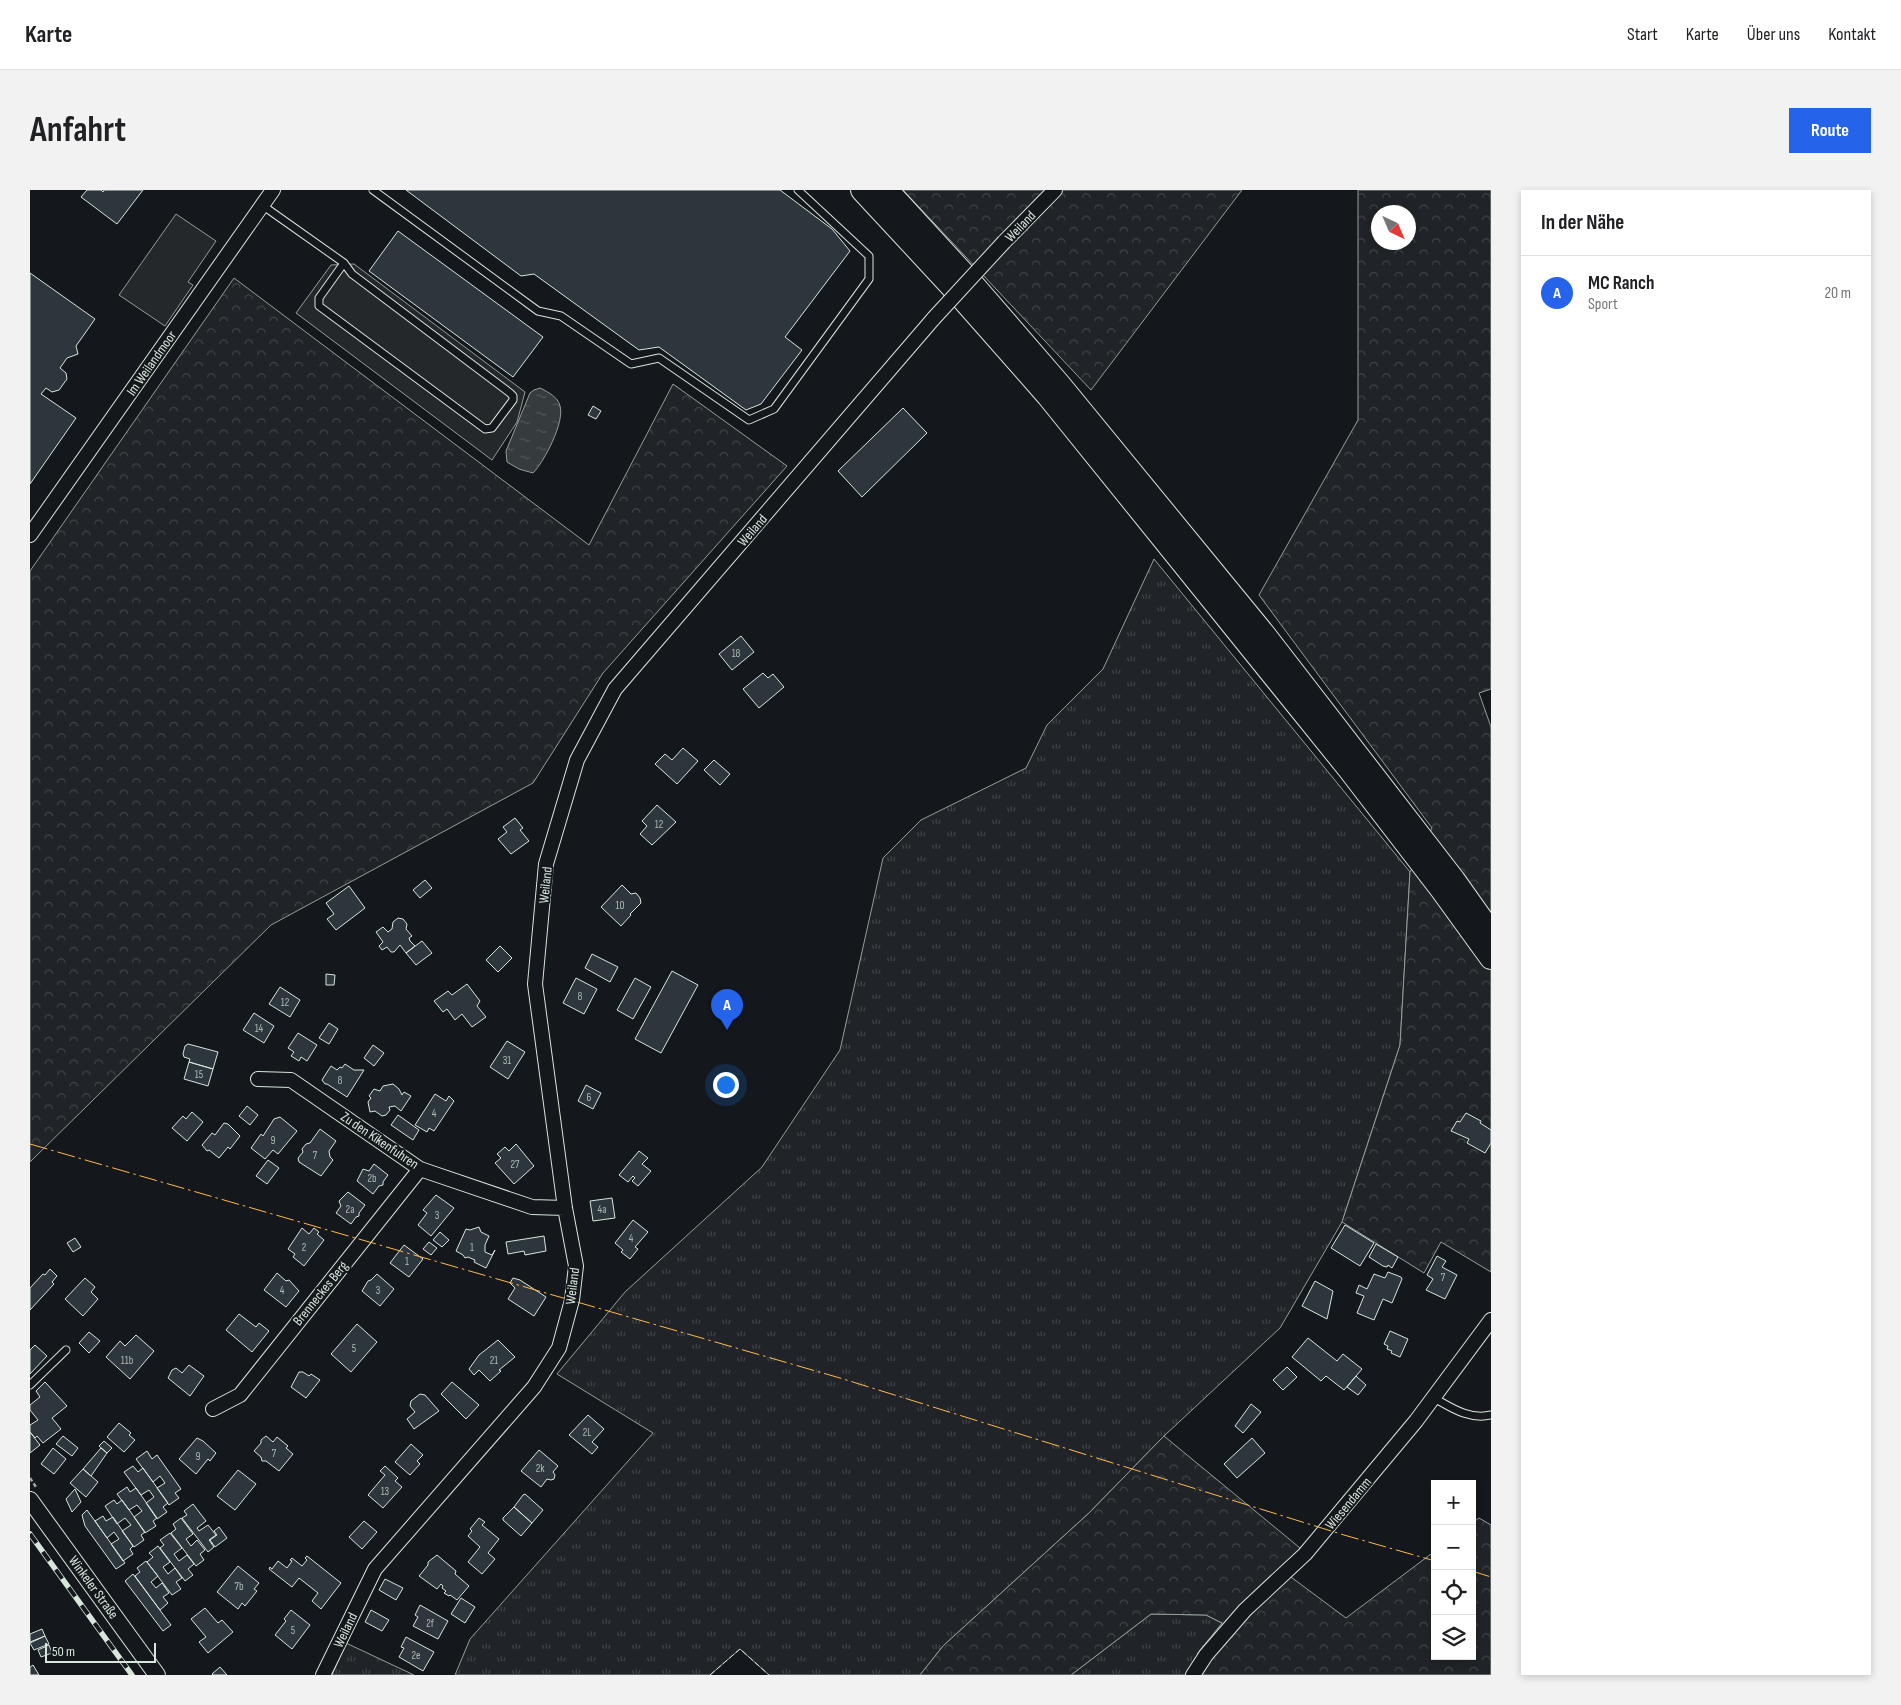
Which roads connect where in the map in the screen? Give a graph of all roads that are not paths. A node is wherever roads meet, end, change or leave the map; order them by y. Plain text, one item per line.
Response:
1 (272, 190) edge
2 (373, 190) edge
3 (798, 190) edge
4 (862, 190) edge
5 (887, 190) edge
6 (1055, 190) edge
7 (262, 205) junction
8 (344, 263) junction
9 (30, 535) edge
10 (1491, 932) edge
11 (1491, 958) edge
12 (258, 1079) dead end
13 (420, 1168) junction
14 (565, 1208) junction
15 (1491, 1320) edge
16 (66, 1350) dead end
17 (30, 1385) edge
18 (1434, 1398) junction
19 (213, 1408) dead end
20 (1491, 1415) edge
21 (30, 1500) edge
22 (157, 1675) edge
23 (323, 1675) edge
24 (1192, 1675) edge

1 - 7 street, Im Weilandmoor
2 - 3 lane
4 - 11 highway
5 - 10 highway
6 - 14 street, Weiland, bridge
7 - 8 lane
7 - 9 street, Im Weilandmoor
8 - 8 lane
12 - 13 street, Zu den Kikenfuhren
13 - 14 street, Zu den Kikenfuhren
13 - 19 street, Brenneckes Berg
14 - 23 street, Weiland
15 - 18 street, Wiesendamm
16 - 17 lane
18 - 20 lane
18 - 24 street, Wiesendamm
21 - 22 street, Winkeler Straße

